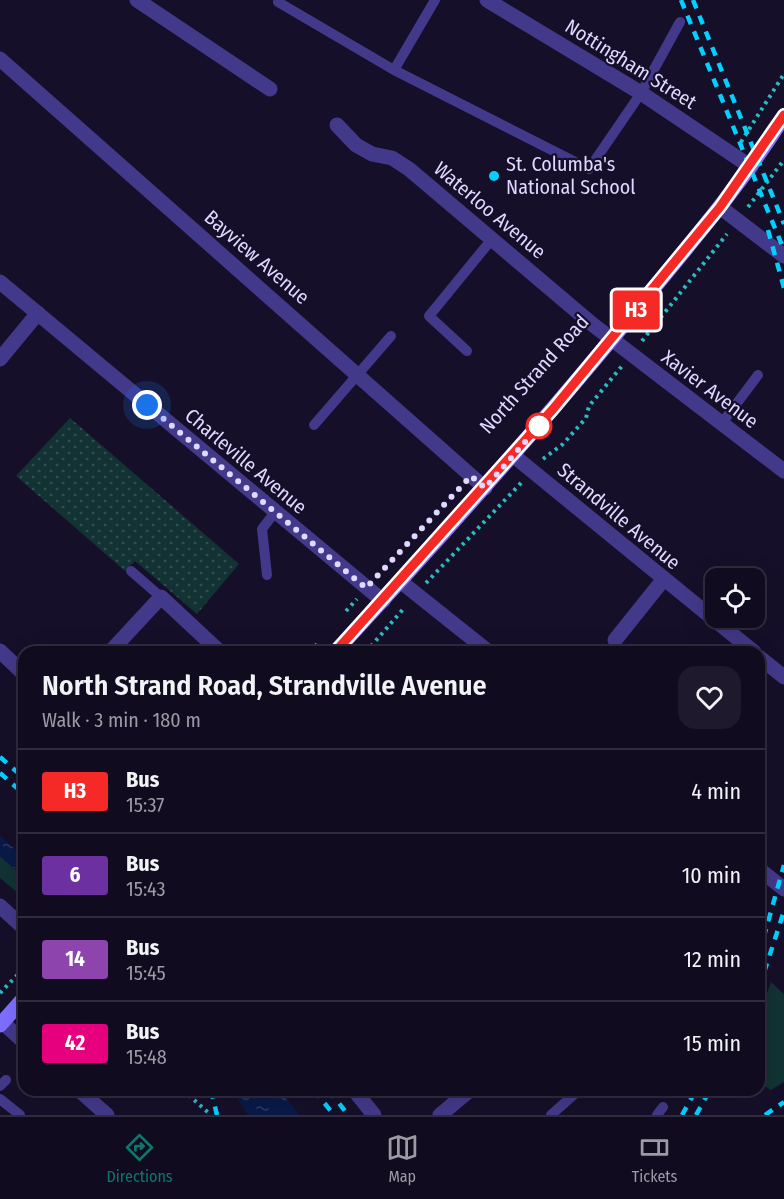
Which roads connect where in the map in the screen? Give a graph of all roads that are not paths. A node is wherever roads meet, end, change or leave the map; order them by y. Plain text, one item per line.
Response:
1 (137, 0) edge
2 (435, 0) edge
3 (487, 0) edge
4 (278, 2) dead end
5 (680, 22) dead end
6 (0, 59) edge
7 (394, 70) junction
8 (270, 89) dead end
9 (641, 93) junction
10 (784, 116) edge
11 (337, 124) dead end
12 (751, 167) junction
13 (720, 207) junction
14 (492, 239) junction
15 (784, 256) edge
16 (0, 282) edge
17 (38, 313) junction
18 (391, 336) dead end
19 (612, 339) junction
20 (467, 351) dead end
21 (0, 359) edge
22 (358, 375) junction
23 (758, 375) dead end
24 (722, 423) junction
25 (314, 425) dead end
26 (514, 456) junction
27 (784, 471) edge
28 (485, 488) junction
29 (274, 512) junction
30 (131, 571) dead end
31 (267, 574) dead end
32 (663, 580) junction
33 (400, 581) junction
34 (160, 597) junction
35 (383, 601) junction
36 (615, 640) dead end
37 (115, 646) edge
38 (213, 646) edge
39 (341, 646) edge
40 (482, 646) edge
41 (746, 646) edge
42 (0, 651) edge
43 (765, 662) edge
44 (18, 668) edge
45 (784, 677) edge
46 (765, 874) edge
47 (784, 889) edge
48 (0, 906) edge
49 (18, 922) edge
50 (18, 1005) edge
51 (1, 1023) edge
52 (18, 1036) edge
53 (86, 1096) edge
54 (359, 1096) edge
55 (463, 1096) edge
56 (572, 1096) edge
57 (0, 1099) edge
58 (20, 1115) edge
59 (107, 1115) edge
60 (374, 1115) edge
61 (440, 1115) edge
62 (551, 1115) edge

1 - 8 street
2 - 7 lane
3 - 9 street, Nottingham Street
4 - 7 lane
5 - 9 lane
6 - 22 street, Bayview Avenue
7 - 9 lane
9 - 12 street, Nottingham Street
10 - 12 main road, North Strand Road
11 - 14 street, Waterloo Avenue
12 - 13 main road, North Strand Road
13 - 15 street
13 - 19 main road, North Strand Road
14 - 19 street, Waterloo Avenue
14 - 20 lane
16 - 17 street, Charleville Avenue
17 - 21 street
17 - 29 street, Charleville Avenue
18 - 22 lane
19 - 24 street, Xavier Avenue
19 - 26 main road, North Strand Road
22 - 25 lane
22 - 28 street, Bayview Avenue
23 - 24 lane
24 - 27 street, Xavier Avenue
26 - 28 main road, North Strand Road
26 - 32 street, Strandville Avenue
28 - 33 main road, North Strand Road
29 - 31 lane
29 - 35 street, Charleville Avenue
30 - 34 lane
32 - 36 street
32 - 41 street, Strandville Avenue
33 - 35 main road, North Strand Road
33 - 40 street
34 - 37 street
34 - 38 street
35 - 39 main road, North Strand Road
42 - 44 street
43 - 45 street
46 - 47 street
48 - 49 street
50 - 51 main road
51 - 52 street
53 - 59 street
54 - 60 street
55 - 61 street
56 - 62 lane
57 - 58 lane

